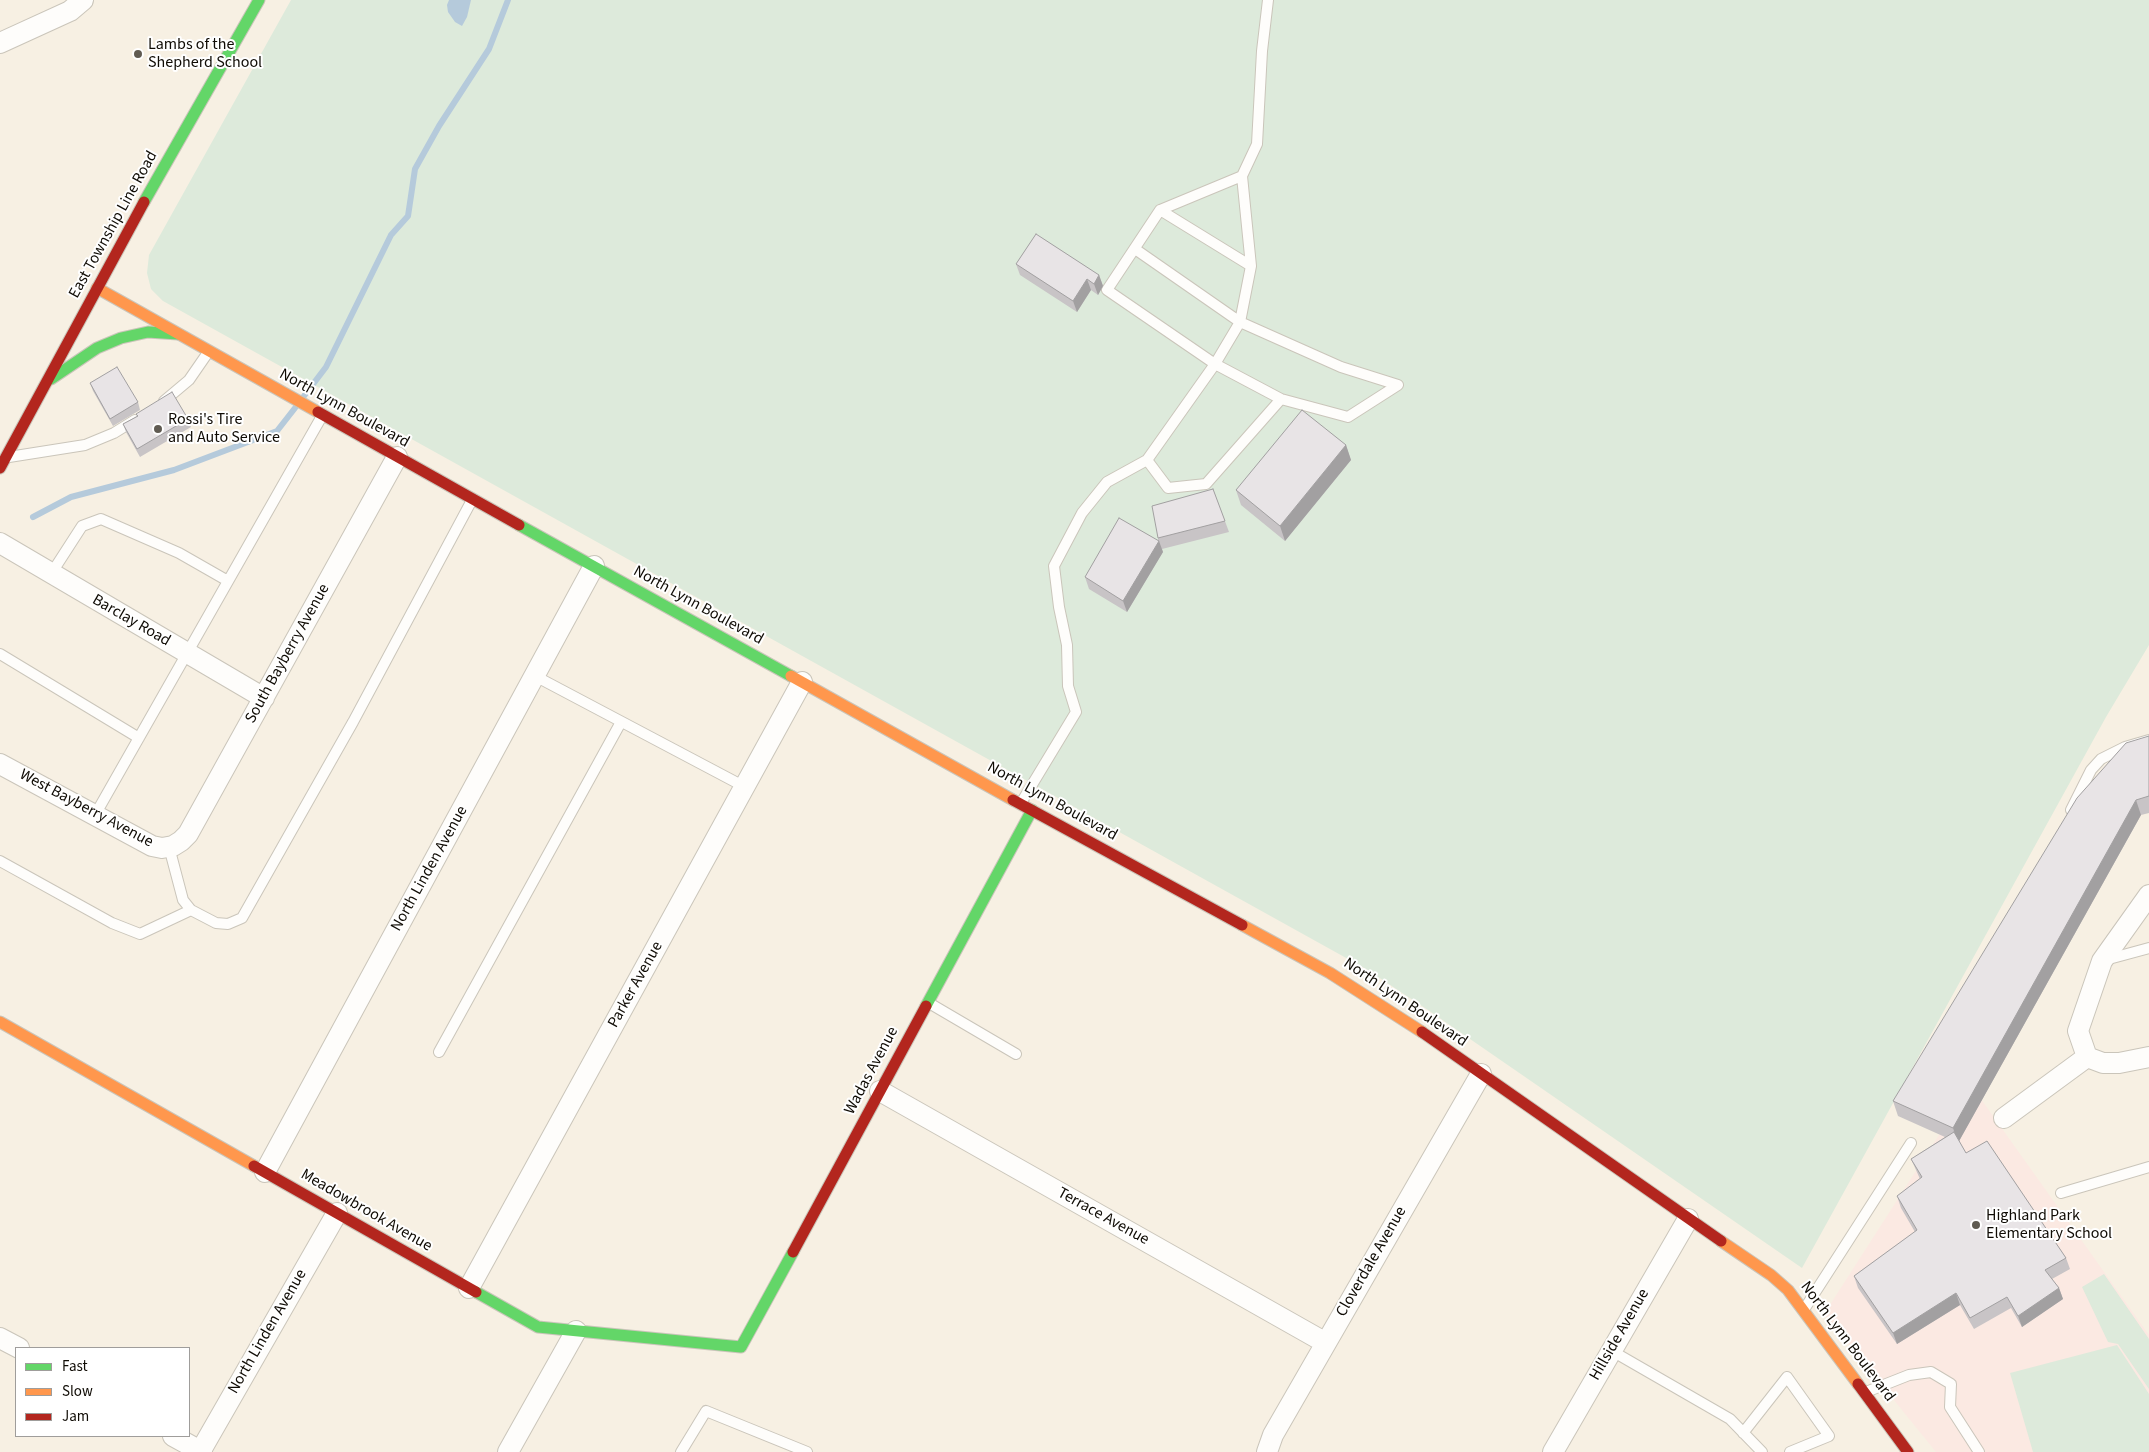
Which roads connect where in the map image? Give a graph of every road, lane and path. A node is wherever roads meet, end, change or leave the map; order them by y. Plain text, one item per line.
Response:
1 (83, 0) edge
2 (260, 0) edge
3 (1268, 0) edge
4 (0, 43) edge
5 (1242, 176) junction
6 (1160, 210) junction
7 (1135, 249) junction
8 (1251, 266) junction
9 (97, 288) junction
10 (1240, 322) junction
11 (178, 334) junction
12 (209, 351) junction
13 (1215, 364) junction
14 (46, 383) junction
15 (1281, 399) junction
16 (34, 404) junction
17 (322, 415) junction
18 (14, 420) dead end
19 (397, 457) junction
20 (1147, 460) junction
21 (3, 463) edge
22 (472, 499) junction
23 (0, 543) edge
24 (594, 566) junction
25 (51, 574) junction
26 (228, 581) junction
27 (0, 654) edge
28 (187, 654) junction
29 (535, 676) junction
30 (802, 682) junction
31 (264, 698) junction
32 (621, 722) junction
33 (139, 738) junction
34 (2149, 740) edge
35 (0, 764) edge
36 (745, 787) junction
37 (1021, 804) junction
38 (1032, 810) junction
39 (95, 815) junction
40 (2063, 823) edge
41 (171, 846) junction
42 (0, 861) edge
43 (2149, 895) edge
44 (192, 910) junction
45 (2149, 948) edge
46 (2102, 961) junction
47 (928, 1003) junction
48 (0, 1022) edge
49 (440, 1052) dead end
50 (1016, 1054) dead end
51 (2088, 1057) junction
52 (2149, 1057) edge
53 (1481, 1074) junction
54 (880, 1091) junction
55 (2004, 1118) dead end
56 (1911, 1143) dead end
57 (2149, 1167) edge
58 (265, 1172) junction
59 (2061, 1193) dead end
60 (337, 1213) junction
61 (1688, 1219) junction
62 (469, 1288) junction
63 (1804, 1309) junction
64 (576, 1331) junction
65 (0, 1338) edge
66 (1326, 1343) junction
67 (17, 1347) edge
68 (741, 1347) joint
69 (1612, 1351) junction
70 (1865, 1392) junction
71 (1743, 1433) junction
72 (175, 1437) edge
73 (201, 1452) edge
74 (508, 1452) edge
75 (681, 1452) edge
76 (807, 1452) edge
77 (1268, 1452) edge
78 (1553, 1452) edge
79 (1762, 1452) edge
80 (1790, 1452) edge
81 (1908, 1452) edge
82 (1979, 1452) edge

1 - 4 street
2 - 9 main road, East Township Line Road
3 - 5 lane
5 - 6 lane
5 - 8 lane
6 - 7 lane
6 - 8 lane
7 - 10 lane
7 - 13 lane
8 - 10 lane
9 - 11 main road, North Lynn Boulevard
9 - 14 main road, East Township Line Road
10 - 13 lane
10 - 15 lane
11 - 12 main road, North Lynn Boulevard
11 - 14 main road
12 - 17 main road, North Lynn Boulevard
12 - 21 lane
13 - 15 lane
13 - 20 lane
14 - 16 main road, East Township Line Road
15 - 20 lane
16 - 18 main road
16 - 21 main road, East Township Line Road
17 - 19 main road, North Lynn Boulevard
17 - 26 lane
19 - 22 main road, North Lynn Boulevard
19 - 31 street, South Bayberry Avenue
20 - 37 lane
22 - 24 main road, North Lynn Boulevard
22 - 44 lane
23 - 25 street, Barclay Road
24 - 29 street, North Linden Avenue
24 - 30 main road, North Lynn Boulevard
25 - 26 lane
25 - 28 street, Barclay Road
26 - 28 lane
27 - 33 lane
28 - 31 street, Barclay Road
28 - 33 lane
29 - 32 lane
29 - 58 street, North Linden Avenue
30 - 36 street, Parker Avenue
30 - 37 main road, North Lynn Boulevard
31 - 41 street, South Bayberry Avenue
32 - 36 lane
32 - 49 lane
33 - 39 lane
34 - 40 lane
35 - 39 street, West Bayberry Avenue
36 - 62 street, Parker Avenue
37 - 38 main road, North Lynn Boulevard
38 - 47 main road, Wadas Avenue
38 - 53 main road, North Lynn Boulevard
39 - 41 street, West Bayberry Avenue
41 - 44 lane
42 - 44 lane
43 - 46 street
45 - 46 lane
46 - 51 street
47 - 50 lane
47 - 54 main road, Wadas Avenue
48 - 58 main road, Meadowbrook Avenue
51 - 52 street
51 - 55 street
53 - 61 main road, North Lynn Boulevard
53 - 66 street, Cloverdale Avenue
54 - 66 street, Terrace Avenue
54 - 68 main road, Wadas Avenue
56 - 63 lane
57 - 59 lane
58 - 60 main road, Meadowbrook Avenue
60 - 62 main road, Meadowbrook Avenue
60 - 73 street, North Linden Avenue
61 - 63 main road, North Lynn Boulevard
61 - 69 street, Hillside Avenue
62 - 64 main road, Meadowbrook Avenue
63 - 70 main road, North Lynn Boulevard
64 - 68 main road, Meadowbrook Avenue
64 - 74 street
65 - 67 street
66 - 77 street, Cloverdale Avenue
69 - 71 lane
69 - 78 street, Hillside Avenue
70 - 81 main road, North Lynn Boulevard
70 - 82 lane
71 - 79 lane
71 - 80 lane
72 - 73 street
75 - 76 lane

